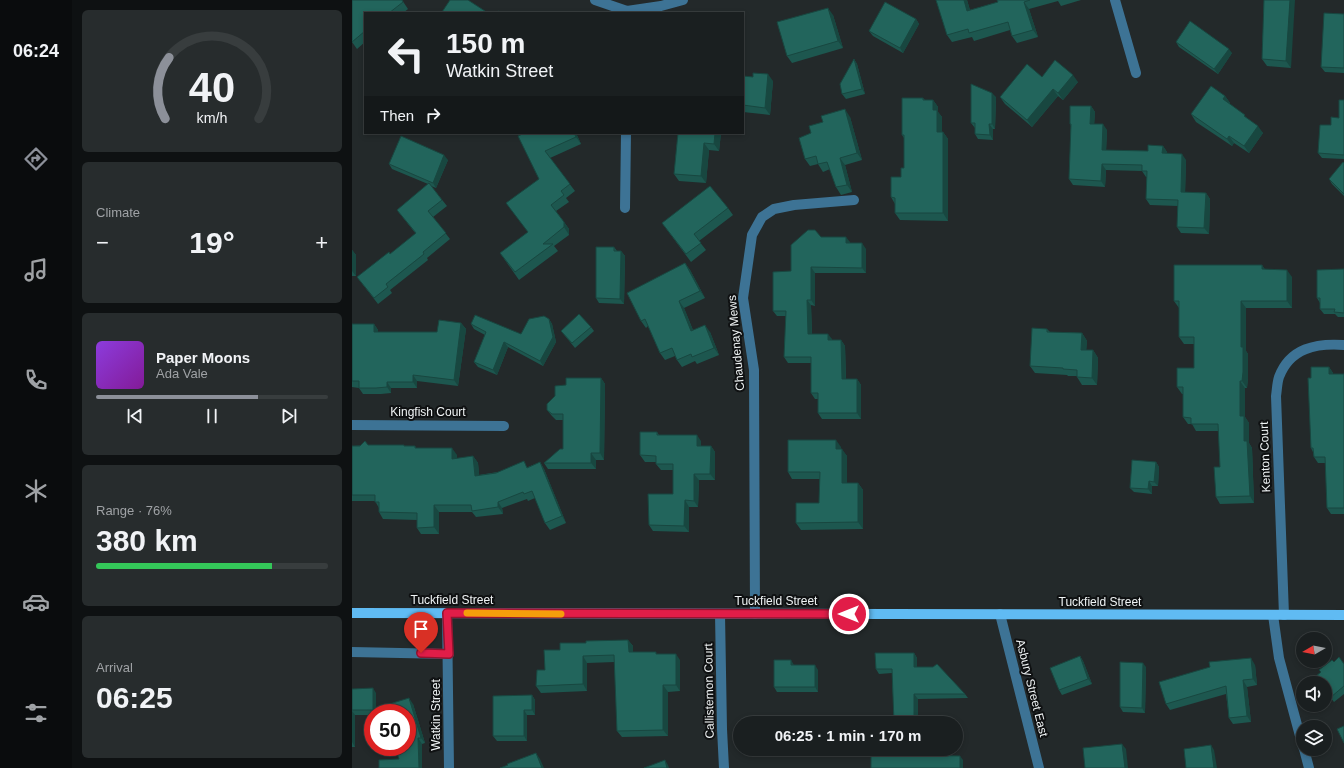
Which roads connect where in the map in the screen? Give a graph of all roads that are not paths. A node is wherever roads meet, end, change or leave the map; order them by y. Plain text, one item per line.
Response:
1 (595, 0) edge
2 (683, 0) edge
3 (1115, 0) edge
4 (627, 12) edge
5 (1136, 73) dead end
6 (626, 134) edge
7 (854, 200) dead end
8 (625, 208) dead end
9 (1344, 345) edge
10 (352, 425) edge
11 (504, 426) dead end
12 (352, 613) edge
13 (447, 613) junction
14 (720, 614) junction
15 (755, 614) junction
16 (1000, 614) junction
17 (1272, 615) junction
18 (1284, 615) junction
19 (1344, 615) edge
20 (352, 652) edge
21 (449, 654) junction
22 (1296, 722) edge
23 (1305, 756) edge
24 (449, 768) edge
25 (724, 768) edge
26 (1039, 768) edge
27 (1309, 768) edge

1 - 4 street
2 - 4 street
3 - 5 street
6 - 8 street
7 - 15 street, Chaudenay Mews
9 - 18 street, Kenton Court
10 - 11 street, Kingfish Court
12 - 13 main road, Tuckfield Street
13 - 14 main road, Tuckfield Street
13 - 21 street, Watkin Street
14 - 15 main road, Tuckfield Street
14 - 25 street, Callistemon Court
15 - 16 main road, Tuckfield Street
16 - 17 main road, Tuckfield Street
16 - 26 street, Asbury Street East
17 - 18 main road, Tuckfield Street
17 - 22 street
18 - 19 main road, Tuckfield Street
20 - 21 street
21 - 24 street, Watkin Street
23 - 27 street

